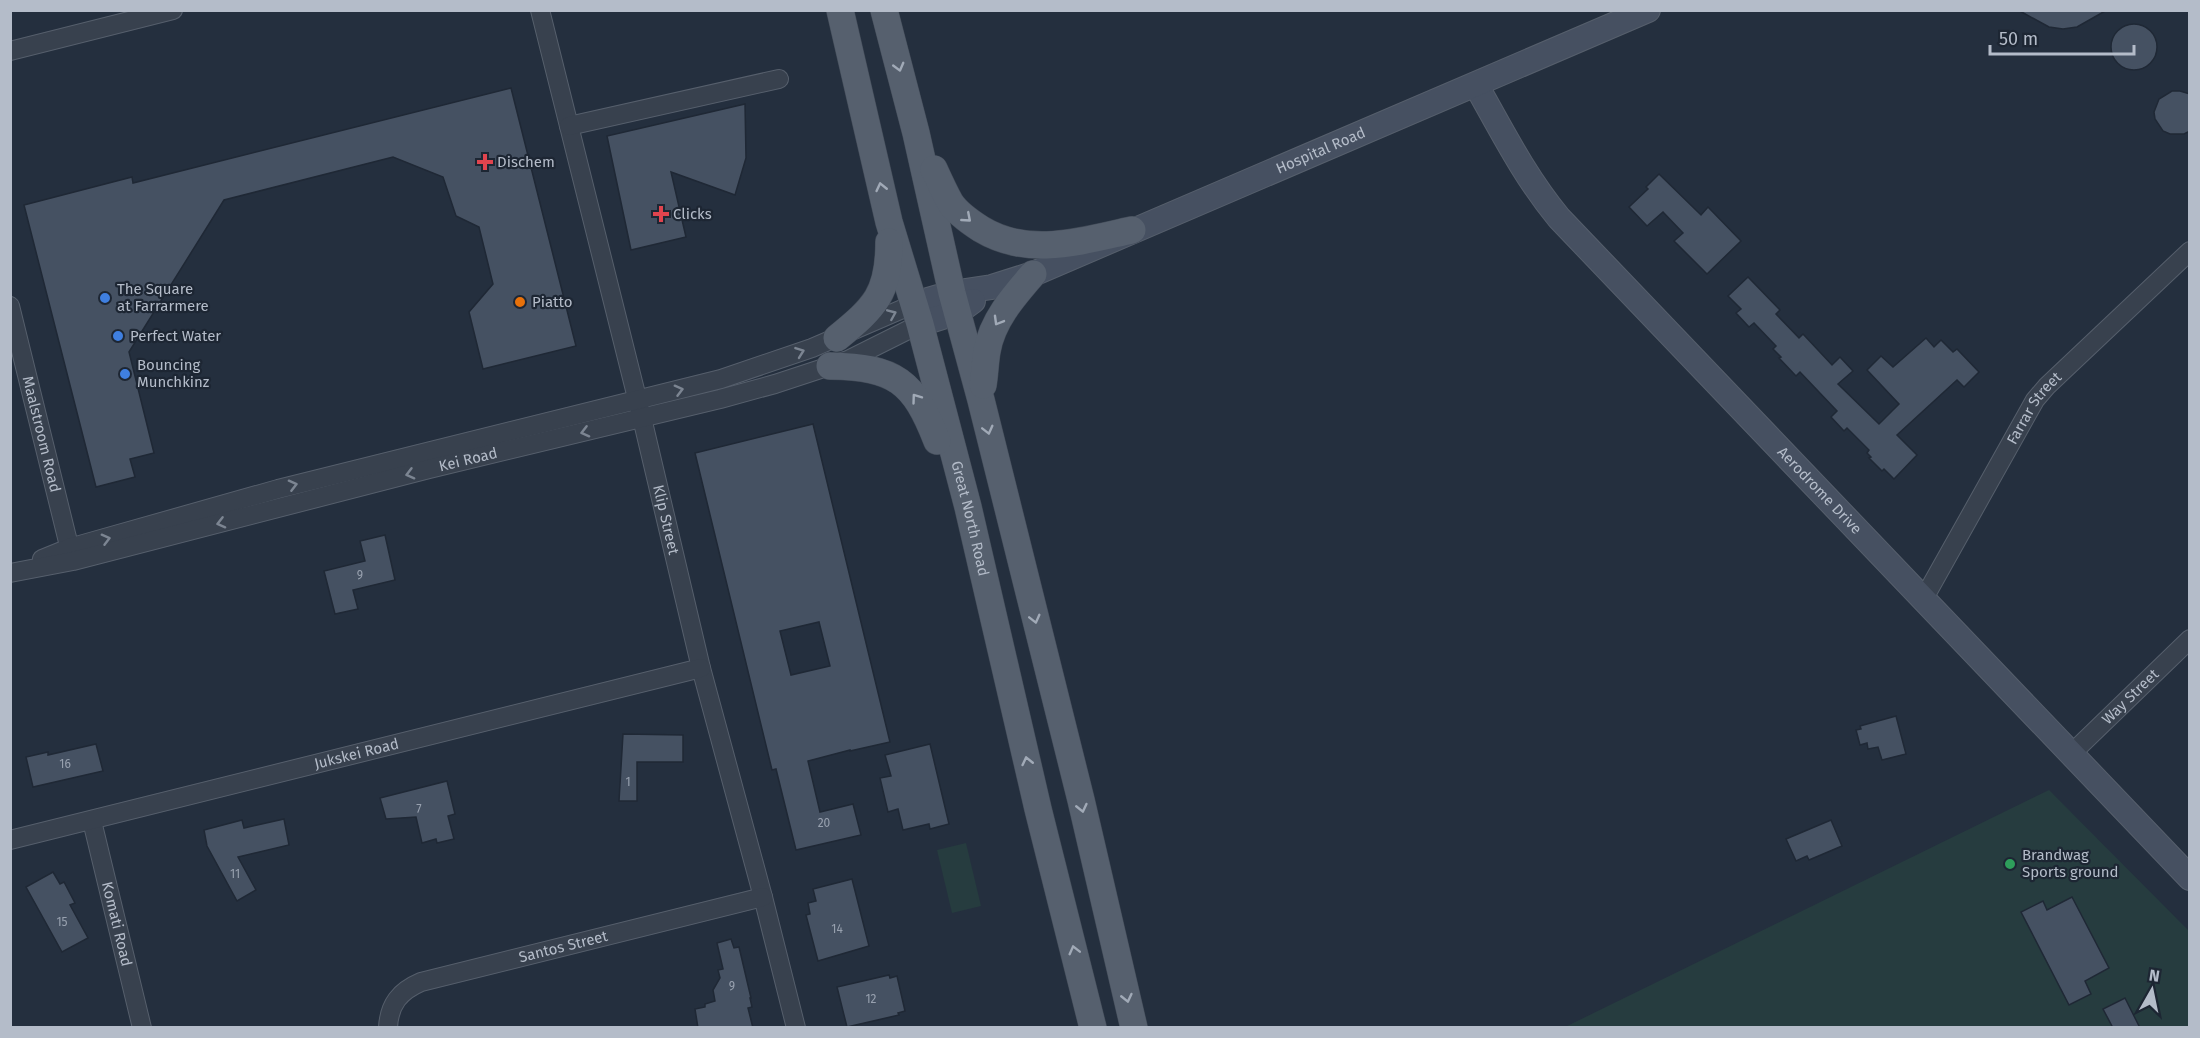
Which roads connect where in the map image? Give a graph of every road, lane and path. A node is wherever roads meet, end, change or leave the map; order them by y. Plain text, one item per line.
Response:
1 (173, 10) edge
2 (540, 10) edge
3 (840, 10) edge
4 (884, 10) edge
5 (1648, 10) edge
6 (10, 51) edge
7 (779, 79) dead end
8 (1476, 85) junction
9 (568, 126) junction
10 (916, 133) junction
11 (889, 222) junction
12 (1132, 230) junction
13 (2190, 251) edge
14 (1033, 274) junction
15 (955, 302) junction
16 (10, 306) edge
17 (917, 314) junction
18 (837, 338) junction
19 (830, 366) junction
20 (981, 400) junction
21 (640, 410) junction
22 (968, 507) junction
23 (71, 555) junction
24 (10, 572) edge
25 (1923, 600) junction
26 (2190, 639) edge
27 (701, 668) junction
28 (2070, 755) junction
29 (92, 821) junction
30 (10, 840) edge
31 (2190, 878) edge
32 (763, 897) junction
33 (142, 1028) edge
34 (388, 1028) edge
35 (795, 1028) edge
36 (1093, 1028) edge
37 (1134, 1028) edge

1 - 6 street
2 - 9 street, Klip Street
11 -> 3 main road, Great North Road
4 -> 10 main road
5 - 8 street, Hospital Road
7 - 9 street
8 - 12 street, Hospital Road
8 - 25 street, Aerodrome Drive
9 - 21 street, Klip Street
10 -> 12 main road
10 - 15 main road
11 - 17 main road, Great North Road
11 - 18 main road
12 - 14 street, Hospital Road
13 - 25 street, Farrar Street
14 - 15 street, Hospital Road
14 -> 20 main road
15 - 17 street, Hospital Road
15 - 20 main road
16 - 23 street, Maalstroom Road
18 -> 17 street, Kei Road
17 - 19 street, Kei Road
17 - 22 main road, Great North Road
21 -> 18 street, Kei Road
19 - 21 street, Kei Road
22 -> 19 main road
20 -> 37 main road
21 - 23 street, Kei Road
21 - 27 street, Klip Street
36 -> 22 main road, Great North Road
23 - 24 street, Kei Road
25 - 28 street, Aerodrome Drive
26 - 28 street, Way Street
27 - 29 street, Jukskei Road
27 - 32 street, Klip Street
28 - 31 street, Aerodrome Drive
29 - 30 street, Jukskei Road
29 - 33 street, Komati Road
32 - 34 street, Santos Street
32 - 35 street, Klip Street

